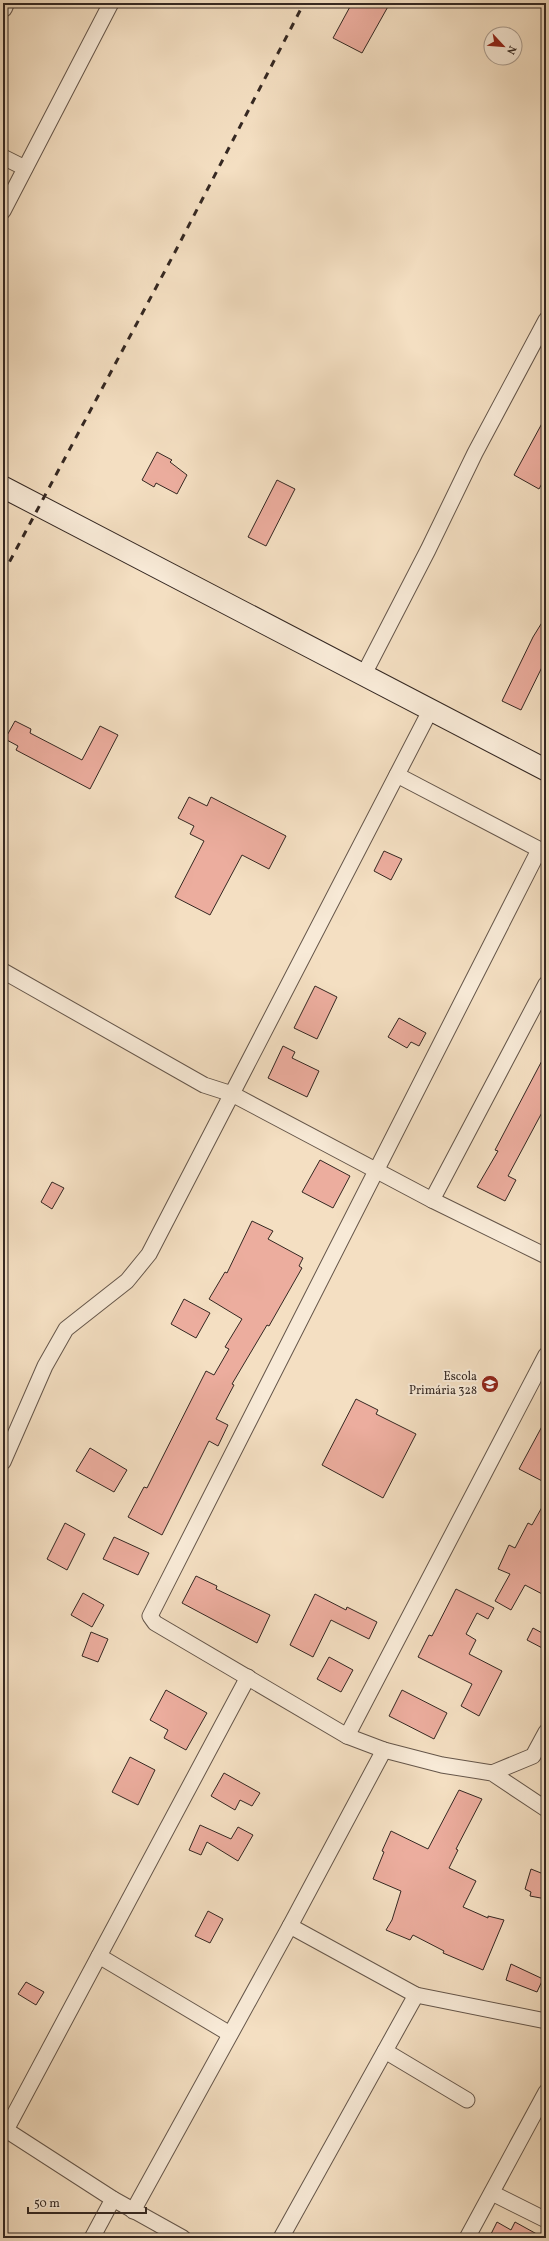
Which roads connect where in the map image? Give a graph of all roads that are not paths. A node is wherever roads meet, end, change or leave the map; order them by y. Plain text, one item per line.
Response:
1 (5, 3) edge
2 (111, 3) edge
3 (3, 8) edge
4 (3, 157) edge
5 (25, 168) junction
6 (7, 193) edge
7 (3, 211) edge
8 (546, 320) edge
9 (4, 490) edge
10 (364, 674) junction
11 (431, 709) junction
12 (546, 770) edge
13 (397, 775) junction
14 (543, 851) edge
15 (3, 971) edge
16 (546, 984) edge
17 (232, 1094) junction
18 (376, 1170) junction
19 (432, 1200) junction
20 (546, 1256) edge
21 (546, 1355) edge
22 (3, 1462) edge
23 (248, 1677) junction
24 (546, 1732) edge
25 (347, 1736) junction
26 (384, 1750) junction
27 (492, 1773) junction
28 (546, 1809) edge
29 (290, 1926) junction
30 (99, 1956) junction
31 (416, 1995) junction
32 (546, 2021) edge
33 (230, 2034) junction
34 (385, 2051) junction
35 (546, 2092) edge
36 (467, 2100) dead end
37 (4, 2129) edge
38 (492, 2193) junction
39 (112, 2199) junction
40 (133, 2211) junction
41 (546, 2220) edge
42 (92, 2238) edge
43 (183, 2238) edge
44 (281, 2238) edge
45 (467, 2238) edge

1 - 3 street
2 - 5 street
4 - 5 street
5 - 6 street
6 - 7 street
8 - 10 street
9 - 10 main road
10 - 11 main road
11 - 12 main road
11 - 13 street
13 - 14 street
13 - 17 street
14 - 18 street
15 - 17 street
16 - 19 street
17 - 18 street
17 - 22 street
18 - 19 street
18 - 23 street
19 - 20 street
21 - 25 street
23 - 25 street
23 - 30 street
24 - 27 street
25 - 26 street
26 - 27 street
26 - 29 street
27 - 28 street
29 - 31 street
29 - 33 street
30 - 33 street
30 - 37 street
31 - 32 street
31 - 34 street
33 - 40 street
34 - 36 street
34 - 44 street
35 - 38 street
37 - 39 street
38 - 41 street
38 - 45 street
39 - 40 street
39 - 42 street
40 - 43 street

